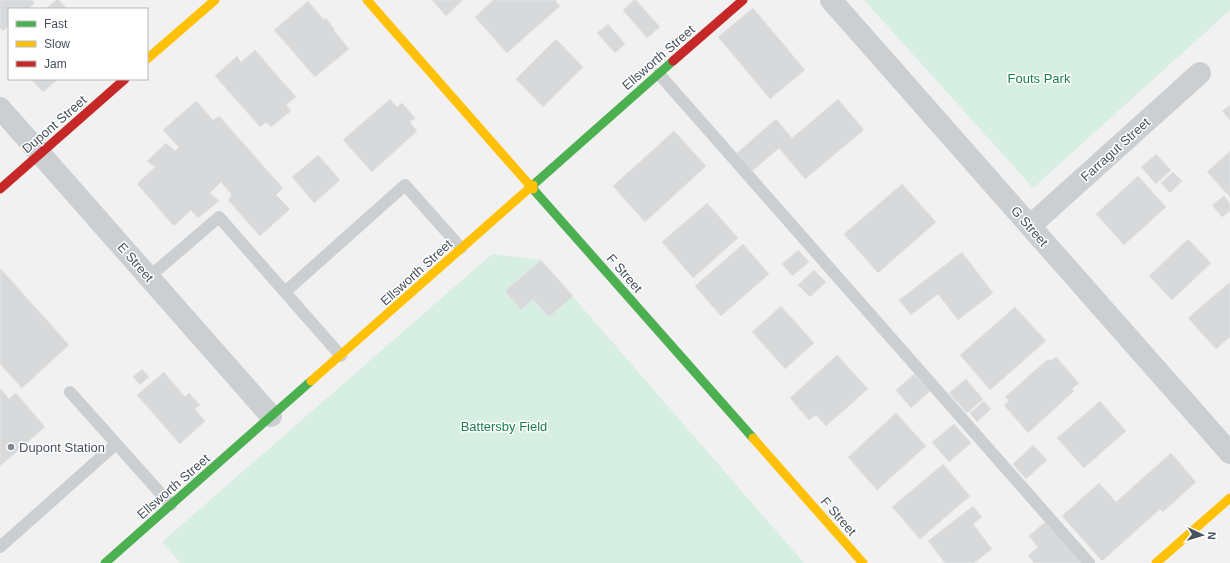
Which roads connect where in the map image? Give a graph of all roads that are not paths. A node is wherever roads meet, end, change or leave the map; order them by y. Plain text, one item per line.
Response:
1 (215, 0) edge
2 (367, 0) edge
3 (743, 0) edge
4 (831, 0) edge
5 (148, 59) edge
6 (1200, 73) dead end
7 (659, 74) junction
8 (124, 80) edge
9 (0, 108) edge
10 (40, 154) junction
11 (532, 187) junction
12 (0, 189) edge
13 (1030, 226) junction
14 (462, 248) junction
15 (149, 278) junction
16 (285, 292) junction
17 (340, 356) junction
18 (70, 392) dead end
19 (271, 416) junction
20 (116, 444) junction
21 (1230, 453) edge
22 (1230, 498) edge
23 (171, 505) junction
24 (0, 547) edge
25 (105, 563) edge
26 (863, 563) edge
27 (1089, 563) edge
28 (1156, 563) edge

1 - 5 street
2 - 11 street, F Street
3 - 7 street, Ellsworth Street
4 - 13 street, G Street
6 - 13 street, Farragut Street
7 - 11 street, Ellsworth Street
7 - 27 lane
8 - 10 street, Dupont Street
9 - 10 street, E Street
10 - 12 street, Dupont Street
10 - 15 street, E Street
11 - 14 street, Ellsworth Street
11 - 26 street, F Street
13 - 21 street, G Street
14 - 16 lane
14 - 17 street, Ellsworth Street
15 - 16 lane
15 - 19 street, E Street
16 - 17 lane
17 - 19 street, Ellsworth Street
18 - 20 lane
19 - 23 street, Ellsworth Street
20 - 23 lane
20 - 24 lane
22 - 28 street
23 - 25 street, Ellsworth Street

